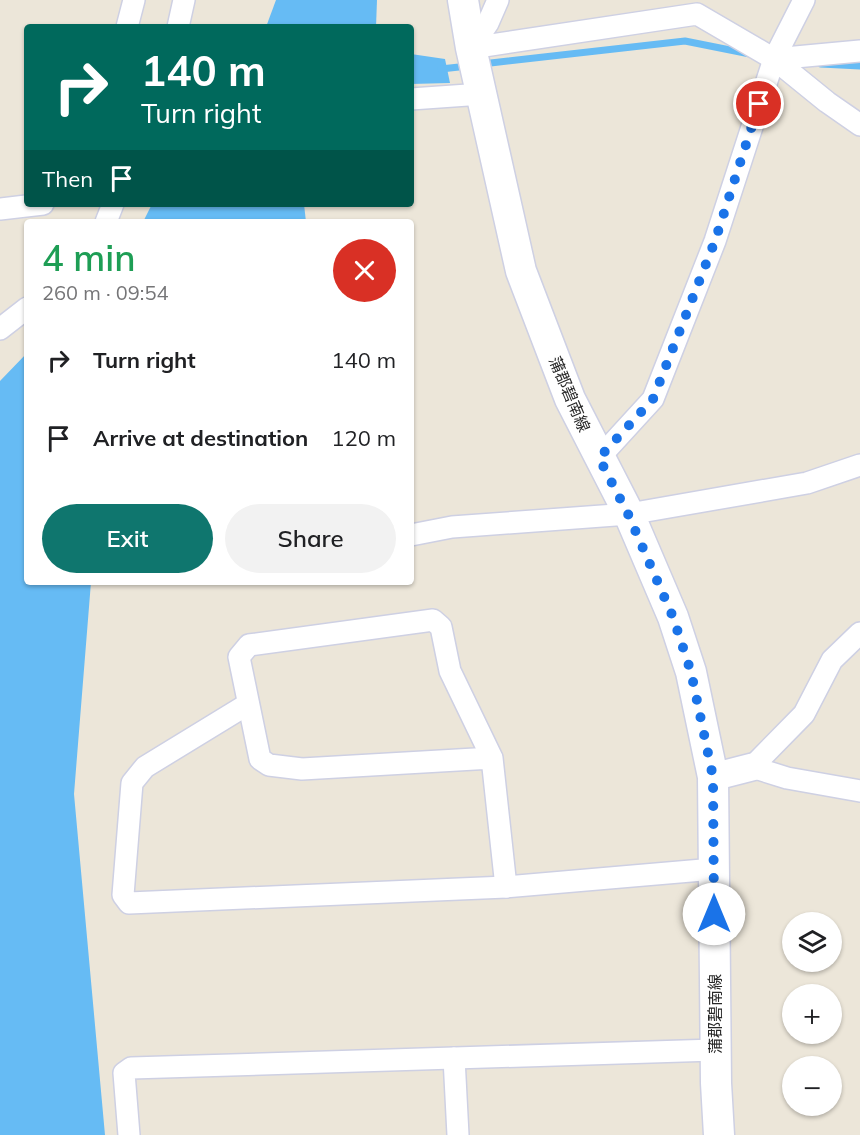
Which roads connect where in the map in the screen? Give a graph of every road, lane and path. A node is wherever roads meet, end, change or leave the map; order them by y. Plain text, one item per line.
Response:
1 (134, 0) edge
2 (184, 0) edge
3 (463, 0) edge
4 (498, 0) edge
5 (804, 0) edge
6 (697, 7) edge
7 (128, 24) edge
8 (179, 24) edge
9 (471, 48) junction
10 (860, 51) edge
11 (774, 59) junction
12 (482, 94) junction
13 (414, 99) edge
14 (860, 125) edge
15 (24, 206) edge
16 (0, 209) edge
17 (24, 310) edge
18 (0, 329) edge
19 (599, 458) junction
20 (860, 465) edge
21 (628, 514) junction
22 (414, 534) edge
23 (860, 633) edge
24 (248, 704) junction
25 (492, 758) junction
26 (752, 766) junction
27 (713, 777) junction
28 (860, 791) edge
29 (714, 869) junction
30 (506, 887) junction
31 (715, 1050) junction
32 (454, 1058) junction
33 (129, 1135) edge
34 (458, 1135) edge
35 (719, 1135) edge

1 - 7 street
2 - 8 street
3 - 9 main road, 蒲郡碧南線
4 - 9 street
5 - 11 street
6 - 9 street
6 - 11 street
9 - 12 main road, 蒲郡碧南線
10 - 11 street
11 - 14 street
11 - 19 street
12 - 13 street
12 - 19 main road, 蒲郡碧南線
15 - 16 street
17 - 18 street
19 - 21 main road, 蒲郡碧南線
20 - 21 street
21 - 22 street
21 - 27 main road, 蒲郡碧南線
23 - 26 street
24 - 25 street
24 - 25 street
24 - 30 street
25 - 30 street
26 - 27 street
26 - 28 street
27 - 29 main road, 蒲郡碧南線
29 - 30 street
29 - 31 main road, 蒲郡碧南線
31 - 32 street
31 - 35 main road, 蒲郡碧南線
32 - 33 street
32 - 34 street

